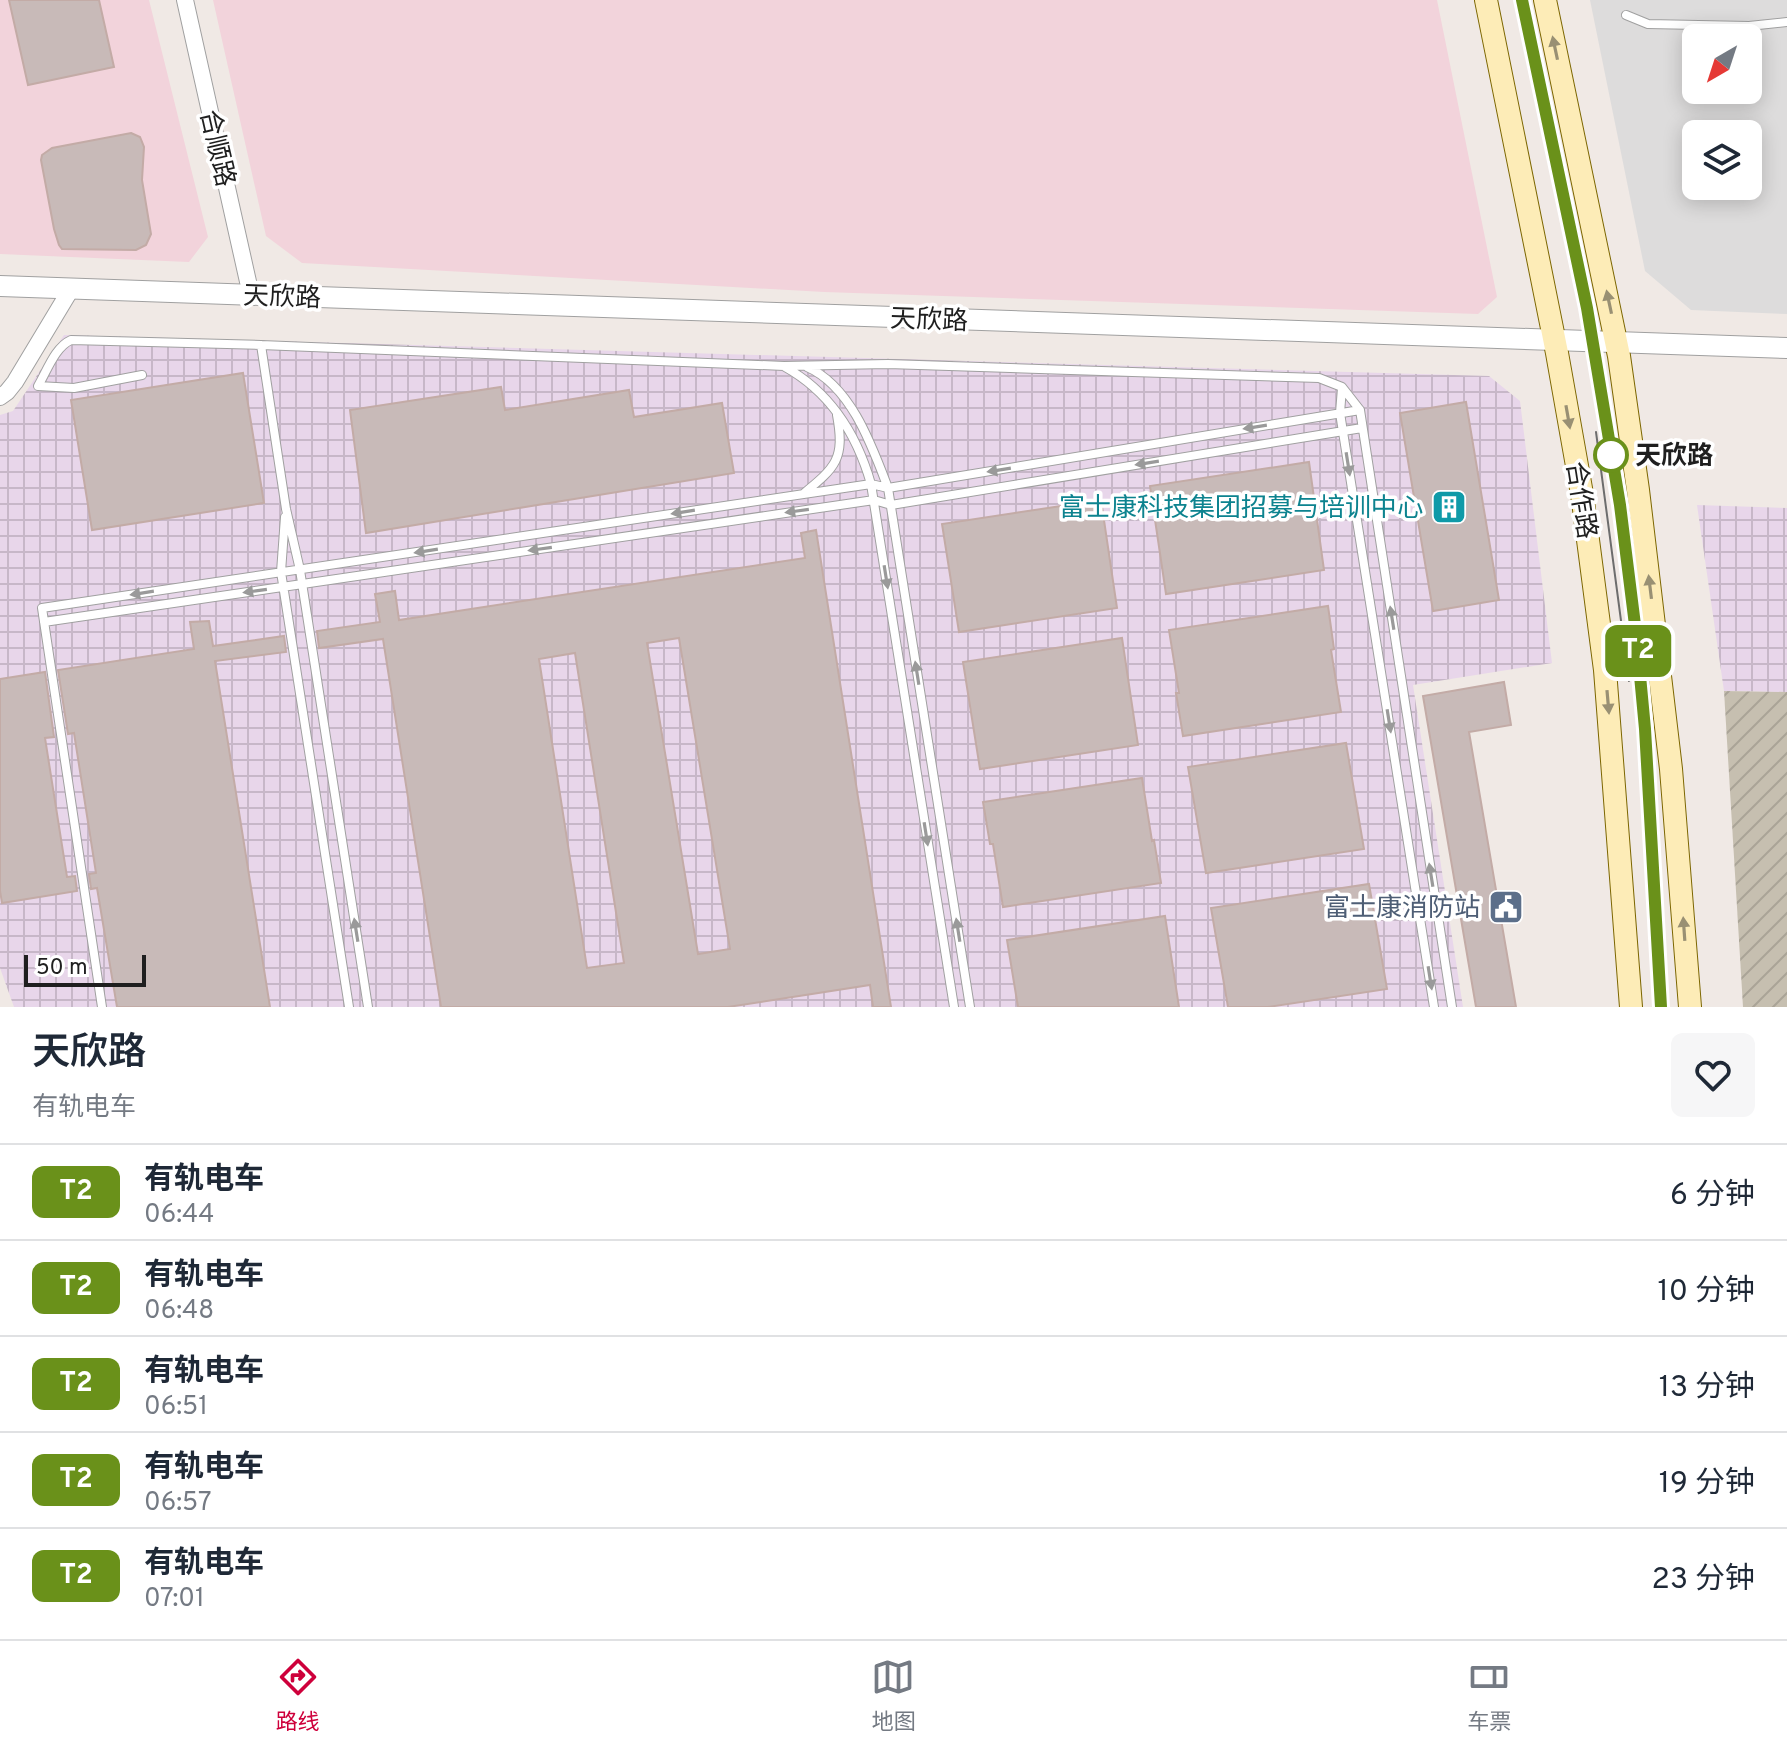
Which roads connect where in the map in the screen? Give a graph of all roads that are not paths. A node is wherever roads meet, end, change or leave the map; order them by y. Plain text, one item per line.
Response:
1 (185, 0) edge
2 (1486, 0) edge
3 (1545, 0) edge
4 (1626, 15) dead end
5 (1787, 22) edge
6 (0, 286) edge
7 (71, 289) junction
8 (251, 295) junction
9 (1553, 340) junction
10 (1617, 343) junction
11 (261, 345) junction
12 (1787, 348) edge
13 (784, 366) junction
14 (142, 375) dead end
15 (1342, 387) junction
16 (0, 397) edge
17 (836, 410) junction
18 (1360, 410) junction
19 (1340, 413) junction
20 (1362, 428) junction
21 (1343, 431) junction
22 (871, 484) junction
23 (888, 488) junction
24 (803, 494) junction
25 (874, 500) junction
26 (891, 505) junction
27 (286, 509) junction
28 (300, 570) junction
29 (281, 572) junction
30 (302, 584) junction
31 (283, 587) junction
32 (44, 622) junction
33 (102, 1007) edge
34 (349, 1007) edge
35 (368, 1007) edge
36 (954, 1007) edge
37 (970, 1007) edge
38 (1434, 1007) edge
39 (1452, 1007) edge
40 (1631, 1007) edge
41 (1690, 1007) edge

1 - 8 street, 合顺路
2 - 9 main road, 合作路
10 -> 3 main road
4 - 5 lane
6 - 7 street, 天欣路
7 - 8 street, 天欣路
7 - 16 street
8 - 9 street, 天欣路
9 - 10 street, 天欣路
9 -> 40 main road, 合作路
10 - 12 street, 天欣路
41 -> 10 main road
11 - 13 lane
11 - 14 lane
11 - 27 lane
13 - 15 lane
13 - 17 lane
13 - 23 lane
15 - 18 lane
15 - 19 lane
17 - 22 lane
17 - 24 lane
18 - 19 lane
18 - 20 lane
19 - 21 lane
19 -> 23 lane
20 - 21 lane
39 -> 20 lane
21 -> 26 lane
21 -> 38 lane
22 - 23 lane
22 - 24 lane
22 - 25 lane
23 - 26 lane
24 -> 28 lane
25 - 26 lane
25 -> 30 lane
25 -> 36 lane
37 -> 26 lane
27 - 28 lane
27 - 29 lane
28 - 29 lane
28 - 30 lane
29 - 31 lane
29 -> 32 lane
30 - 31 lane
35 -> 30 lane
31 -> 32 lane
31 - 34 lane
32 - 33 lane

